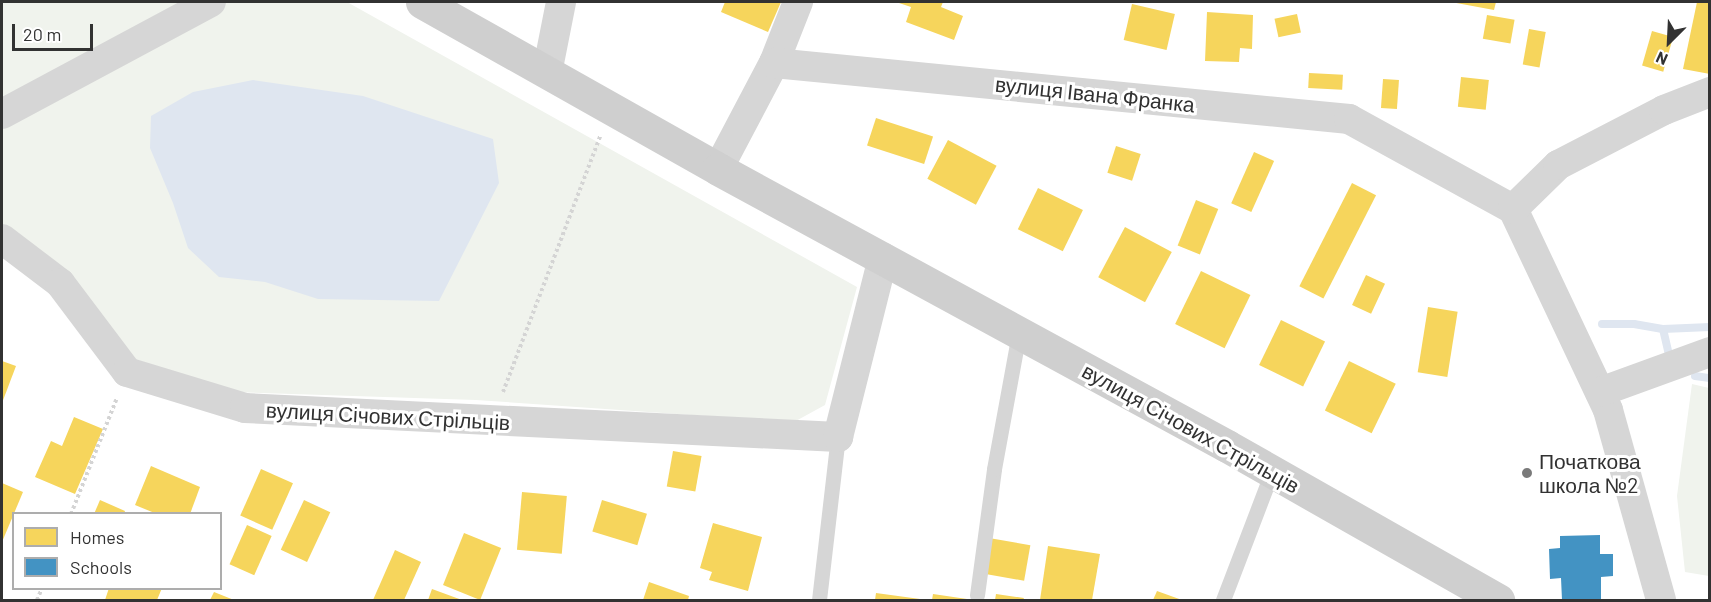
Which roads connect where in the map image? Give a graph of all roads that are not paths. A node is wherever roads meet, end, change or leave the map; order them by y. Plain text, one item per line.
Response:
1 (211, 2) edge
2 (422, 2) edge
3 (561, 2) edge
4 (798, 2) edge
5 (774, 63) junction
6 (548, 73) junction
7 (1710, 92) edge
8 (2, 114) edge
9 (718, 169) junction
10 (1513, 208) junction
11 (2, 239) edge
12 (883, 258) junction
13 (1019, 333) junction
14 (1710, 352) edge
15 (1600, 392) junction
16 (838, 437) junction
17 (1272, 472) junction
18 (977, 595) dead end
19 (819, 600) edge
20 (1223, 600) edge
21 (1498, 600) edge
22 (1661, 600) edge

1 - 8 street
2 - 6 street, вулиця Січових Стрільців
3 - 6 street
4 - 5 street
5 - 9 street
5 - 10 street, вулиця Івана Франка
6 - 9 street, вулиця Січових Стрільців
7 - 10 street
9 - 12 street, вулиця Січових Стрільців
10 - 15 street
11 - 16 street, вулиця Січових Стрільців
12 - 13 street, вулиця Січових Стрільців
12 - 16 street
13 - 17 street, вулиця Січових Стрільців
13 - 18 lane
14 - 15 street
15 - 22 street
16 - 19 lane
17 - 20 lane
17 - 21 street, вулиця Січових Стрільців

